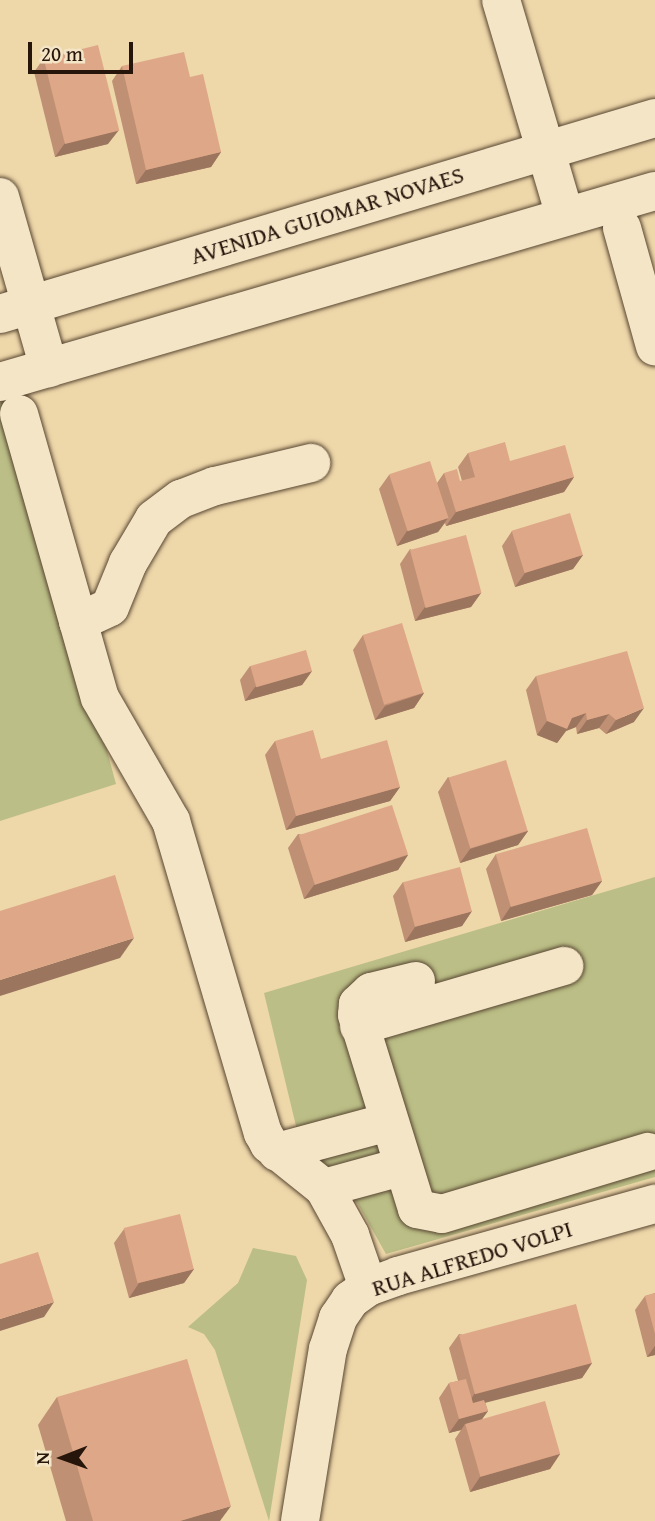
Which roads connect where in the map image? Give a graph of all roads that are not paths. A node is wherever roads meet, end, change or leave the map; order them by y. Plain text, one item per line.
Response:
1 (501, 0) edge
2 (655, 118) edge
3 (545, 149) junction
4 (655, 191) edge
5 (0, 197) edge
6 (565, 216) junction
7 (622, 228) dead end
8 (16, 309) edge
9 (655, 346) edge
10 (49, 368) junction
11 (9, 398) edge
12 (311, 463) dead end
13 (78, 622) junction
14 (564, 966) dead end
15 (416, 981) dead end
16 (359, 1026) junction
17 (388, 1122) junction
18 (277, 1152) junction
19 (648, 1152) dead end
20 (401, 1167) junction
21 (324, 1188) junction
22 (655, 1204) edge
23 (368, 1287) junction
24 (300, 1521) edge

1 - 3 street
2 - 3 street, AVENIDA GUIOMAR NOVAES
3 - 6 street
3 - 8 street, AVENIDA GUIOMAR NOVAES
4 - 6 street
5 - 8 street
6 - 10 street
7 - 9 street
8 - 10 street
10 - 11 street
11 - 13 street
12 - 13 street
13 - 18 street
14 - 16 street
15 - 16 street
16 - 17 street
17 - 18 street
17 - 20 street
18 - 21 street
19 - 20 street
20 - 21 street
21 - 23 street
22 - 23 street, RUA ALFREDO VOLPI
23 - 24 street, RUA ALFREDO VOLPI

